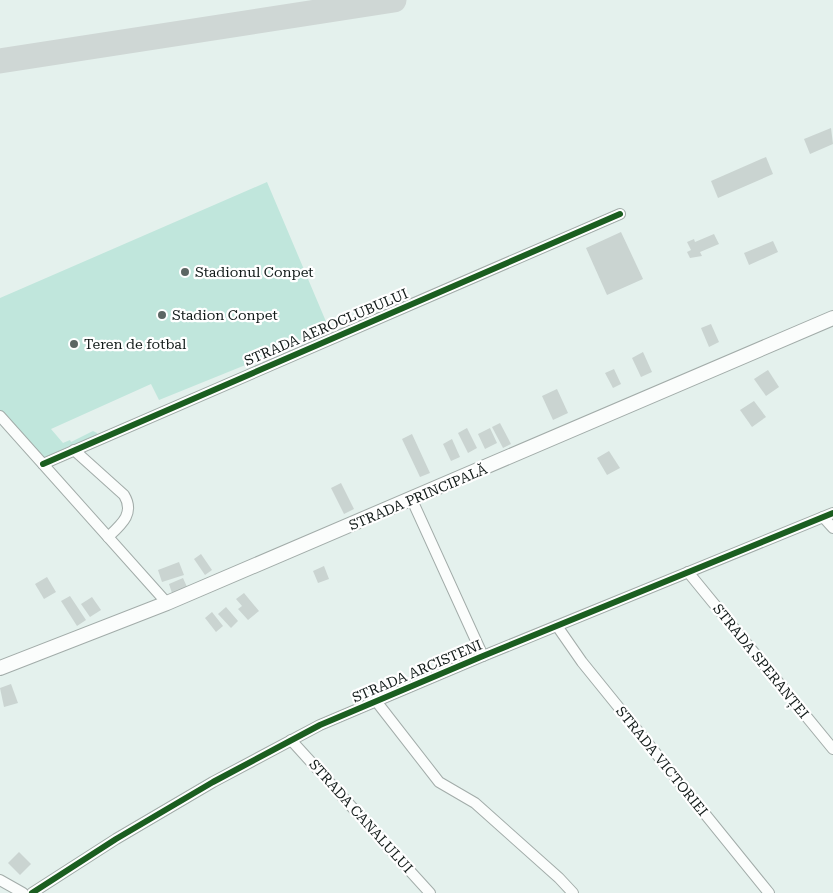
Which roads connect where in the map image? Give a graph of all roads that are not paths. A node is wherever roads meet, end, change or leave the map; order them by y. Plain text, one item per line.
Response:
1 (620, 214) dead end
2 (833, 318) edge
3 (0, 416) edge
4 (74, 450) junction
5 (43, 464) junction
6 (412, 500) junction
7 (828, 515) edge
8 (833, 528) edge
9 (108, 537) junction
10 (688, 572) junction
11 (167, 603) junction
12 (556, 626) junction
13 (483, 656) junction
14 (0, 668) edge
15 (376, 701) junction
16 (291, 740) junction
17 (833, 749) edge
18 (0, 880) edge
19 (23, 893) edge
20 (32, 893) edge
21 (430, 893) edge
22 (573, 893) edge
23 (769, 893) edge

1 - 4 street, STRADA AEROCLUBULUI
2 - 6 main road, STRADA PRINCIPALĂ
3 - 5 street
4 - 5 street, STRADA AEROCLUBULUI
4 - 9 street
5 - 9 street
6 - 11 main road, STRADA PRINCIPALĂ
6 - 13 street
7 - 8 street
7 - 10 street, STRADA ARCISTENI
9 - 11 street
10 - 12 street, STRADA ARCISTENI
10 - 17 street, STRADA SPERANȚEI
11 - 14 main road, STRADA PRINCIPALĂ
12 - 13 street, STRADA ARCISTENI
12 - 23 street, STRADA VICTORIEI
13 - 15 street, STRADA ARCISTENI
15 - 16 street, STRADA ARCISTENI
15 - 22 street
16 - 20 street, STRADA ARCISTENI
16 - 21 street, STRADA CANALULUI
18 - 19 street

